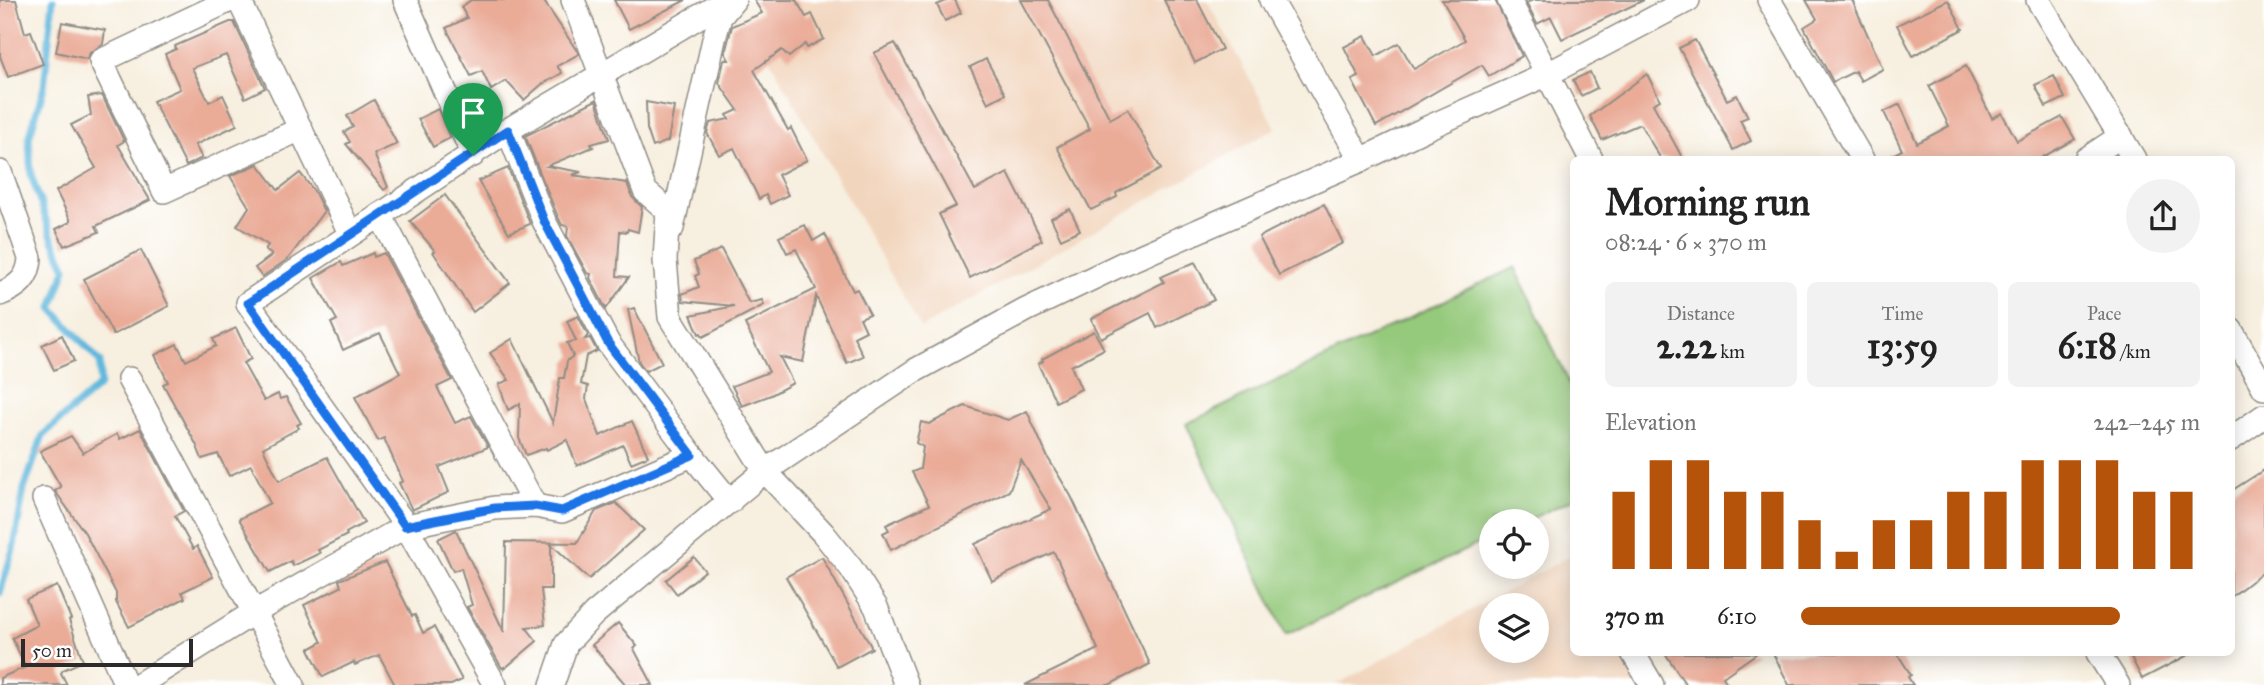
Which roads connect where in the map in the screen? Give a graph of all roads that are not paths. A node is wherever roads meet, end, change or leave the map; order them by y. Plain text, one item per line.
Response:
1 (230, 0) edge
2 (239, 0) edge
3 (405, 0) edge
4 (573, 0) edge
5 (727, 0) edge
6 (734, 0) edge
7 (1270, 0) edge
8 (1509, 0) edge
9 (1688, 0) edge
10 (1769, 0) edge
11 (2038, 0) edge
12 (1548, 74) junction
13 (601, 75) junction
14 (301, 129) junction
15 (508, 130) junction
16 (2121, 136) junction
17 (473, 155) junction
18 (1589, 156) edge
19 (1860, 156) edge
20 (2090, 156) edge
21 (2132, 156) edge
22 (1361, 160) junction
23 (0, 172) edge
24 (380, 215) junction
25 (351, 233) junction
26 (665, 260) junction
27 (0, 295) edge
28 (2235, 337) edge
29 (129, 380) dead end
30 (2264, 388) edge
31 (2264, 416) edge
32 (2235, 436) edge
33 (692, 455) junction
34 (765, 471) junction
35 (44, 499) dead end
36 (730, 502) junction
37 (535, 506) junction
38 (405, 526) junction
39 (253, 613) junction
40 (1635, 656) edge
41 (2100, 656) edge
42 (126, 685) edge
43 (138, 685) edge
44 (293, 685) edge
45 (495, 685) edge
46 (552, 685) edge
47 (906, 685) edge
48 (1652, 685) edge
49 (2118, 685) edge

1 - 14 street
2 - 14 street
3 - 17 street
4 - 13 street
5 - 13 street
6 - 26 street
7 - 22 street
8 - 12 street
9 - 12 street
10 - 19 street
11 - 16 street
12 - 18 street
12 - 22 street
13 - 15 street
13 - 26 street
14 - 25 street
15 - 17 street
15 - 33 street
16 - 20 street
16 - 21 street
17 - 24 street
22 - 34 street
23 - 27 street
24 - 25 street
24 - 37 street
25 - 38 street
26 - 34 street
28 - 30 street
29 - 39 street
31 - 32 street
33 - 36 street
33 - 37 street
34 - 36 street
34 - 47 street
35 - 42 street
36 - 46 street
37 - 38 street
38 - 39 street
38 - 45 street
39 - 43 street
39 - 44 street
40 - 48 street
41 - 49 street

